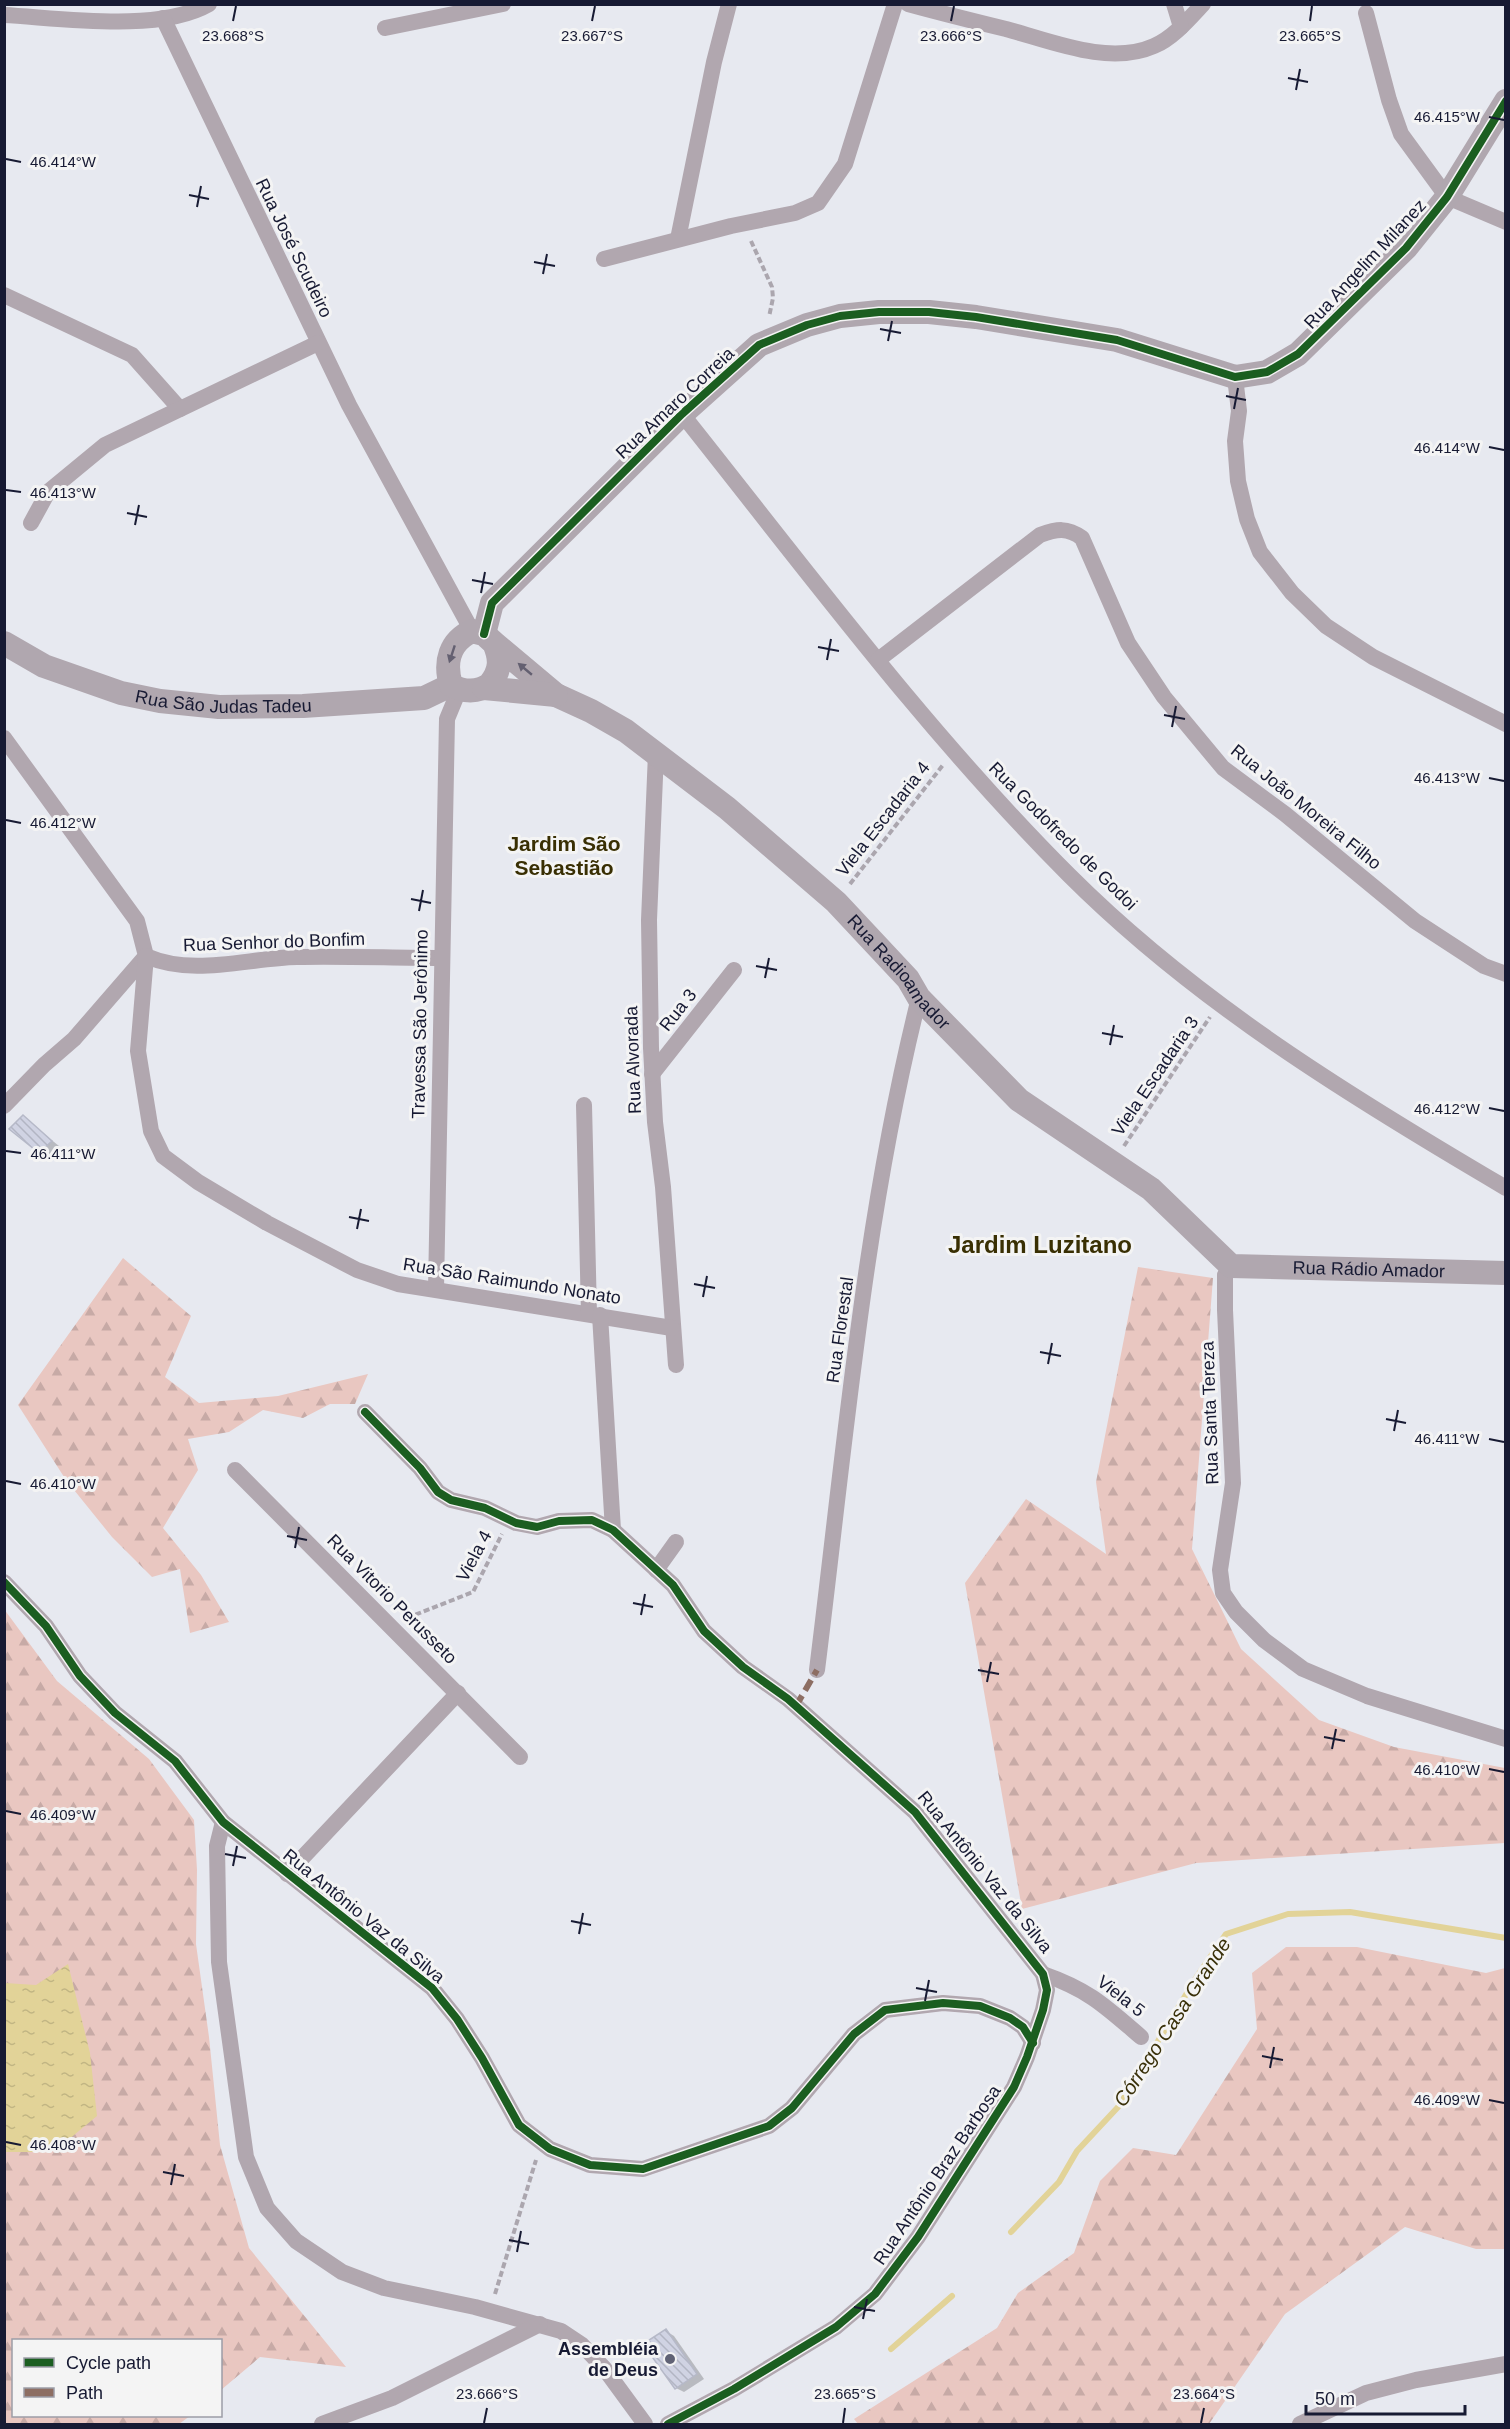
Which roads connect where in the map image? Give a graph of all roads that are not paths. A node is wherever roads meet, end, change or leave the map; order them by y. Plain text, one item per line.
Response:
1 (209, 4) edge
2 (503, 4) edge
3 (896, 4) edge
4 (908, 4) edge
5 (1174, 4) edge
6 (1203, 4) edge
7 (725, 5) edge
8 (954, 10) edge
9 (1366, 13) dead end
10 (4, 15) edge
11 (163, 18) junction
12 (1181, 27) junction
13 (385, 28) dead end
14 (1506, 101) edge
15 (1448, 197) junction
16 (1506, 222) edge
17 (678, 240) junction
18 (604, 260) dead end
19 (4, 295) edge
20 (318, 343) junction
21 (1235, 378) junction
22 (180, 409) junction
23 (682, 414) junction
24 (31, 523) dead end
25 (483, 636) junction
26 (4, 643) edge
27 (878, 660) junction
28 (455, 688) junction
29 (484, 688) junction
30 (556, 695) junction
31 (1506, 724) edge
32 (4, 738) edge
33 (656, 753) junction
34 (147, 956) junction
35 (441, 958) junction
36 (734, 970) dead end
37 (1506, 974) edge
38 (919, 998) junction
39 (652, 1074) junction
40 (584, 1105) dead end
41 (4, 1106) edge
42 (1506, 1188) edge
43 (1231, 1266) junction
44 (1506, 1273) edge
45 (436, 1289) junction
46 (594, 1315) junction
47 (672, 1328) junction
48 (676, 1365) dead end
49 (365, 1412) dead end
50 (235, 1470) dead end
51 (613, 1530) junction
52 (676, 1542) dead end
53 (656, 1570) junction
54 (4, 1582) edge
55 (817, 1670) dead end
56 (458, 1693) junction
57 (1506, 1739) edge
58 (520, 1757) dead end
59 (223, 1822) junction
60 (287, 1874) junction
61 (1042, 1974) junction
62 (1141, 2037) dead end
63 (1033, 2043) junction
64 (540, 2324) junction
65 (1506, 2364) edge
66 (322, 2424) edge
67 (645, 2424) edge
68 (668, 2424) edge
69 (1300, 2424) edge

1 - 11 street
2 - 13 street
3 - 17 street
4 - 8 street
5 - 12 street
6 - 12 street
7 - 17 street
8 - 12 street
9 - 15 street
10 - 11 street
11 - 20 street, Rua José Scudeiro
14 - 15 street, Rua Angelim Milanez
15 - 16 street
15 - 21 street, Rua Angelim Milanez
17 - 18 street
19 - 22 street
20 - 22 street
20 - 25 street, Rua José Scudeiro
21 - 23 street, Rua Amaro Correia
21 - 31 street
22 - 24 street
23 - 25 street, Rua Amaro Correia
23 - 27 street, Rua Godofredo de Godoi
25 -> 28 street
25 - 29 street
30 -> 25 street, Rua Radioamador
26 - 28 street, Rua São Judas Tadeu
27 - 37 street, Rua João Moreira Filho
27 - 42 street, Rua Godofredo de Godoi
28 - 29 street
28 - 35 street, Travessa São Jerônimo
29 - 30 street, Rua Radioamador
30 - 33 street, Rua Radioamador
32 - 34 street
33 - 38 street, Rua Radioamador
33 - 39 street, Rua Alvorada
34 - 35 street, Rua Senhor do Bonfim
34 - 41 street
34 - 45 street, Rua São Raimundo Nonato
35 - 45 street, Travessa São Jerônimo
36 - 39 street, Rua 3
38 - 43 street, Rua Radioamador
38 - 55 street, Rua Florestal
39 - 47 street, Rua Alvorada
40 - 46 street
43 - 44 street, Rua Rádio Amador
43 - 57 street, Rua Santa Tereza
45 - 46 street, Rua São Raimundo Nonato
46 - 47 street, Rua São Raimundo Nonato
46 - 51 street
47 - 48 street, Rua Alvorada
49 - 51 street, Rua Antônio Vaz da Silva
50 - 56 street, Rua Vitorio Perusseto
51 - 53 street, Rua Antônio Vaz da Silva
52 - 53 street
53 - 61 street, Rua Antônio Vaz da Silva
54 - 59 street, Rua Antônio Vaz da Silva
56 - 58 street, Rua Vitorio Perusseto
56 - 60 street
59 - 60 street, Rua Antônio Vaz da Silva
59 - 64 street
60 - 63 street, Rua Antônio Vaz da Silva
61 - 62 street, Viela 5
61 - 63 street, Rua Antônio Vaz da Silva
63 - 68 street, Rua Antônio Braz Barbosa
64 - 66 street
64 - 67 street
65 - 69 street

